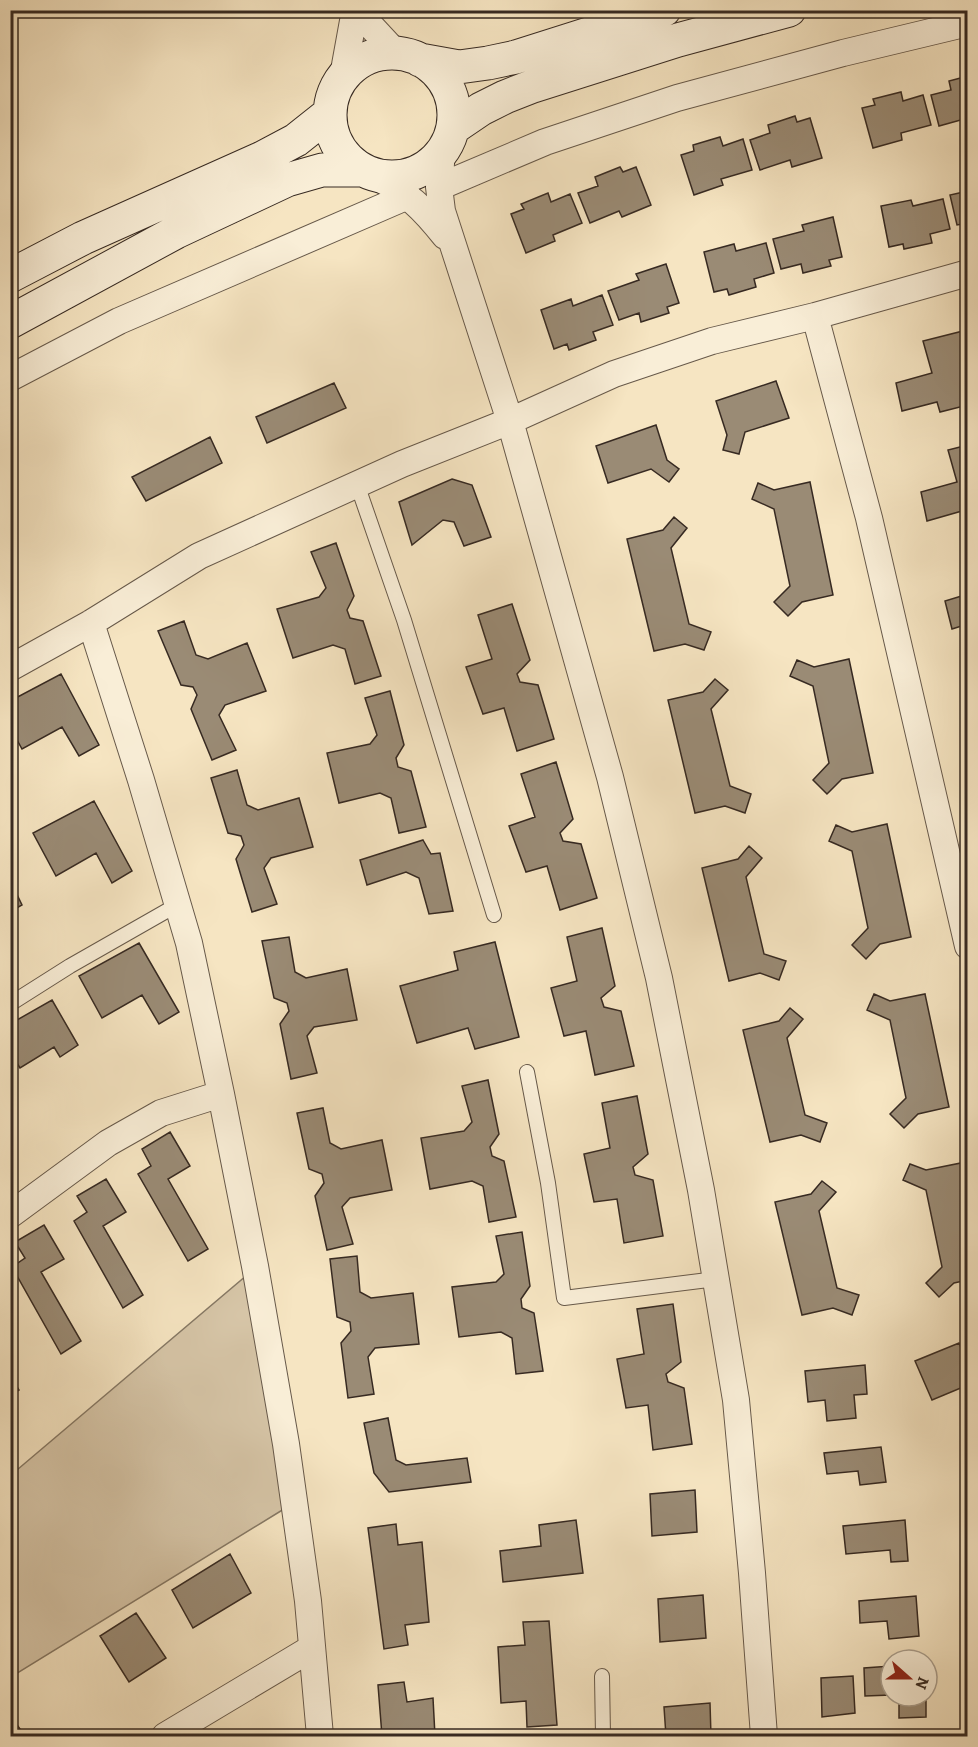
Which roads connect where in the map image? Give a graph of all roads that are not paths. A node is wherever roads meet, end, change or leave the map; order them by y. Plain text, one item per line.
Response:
1 (356, 10) edge
2 (664, 10) edge
3 (789, 10) edge
4 (968, 23) edge
5 (408, 56) junction
6 (343, 76) junction
7 (330, 113) junction
8 (447, 140) junction
9 (370, 173) junction
10 (439, 187) junction
11 (408, 196) junction
12 (453, 246) junction
13 (968, 273) edge
14 (10, 276) edge
15 (815, 316) junction
16 (10, 322) edge
17 (10, 378) edge
18 (510, 421) junction
19 (357, 484) junction
20 (91, 623) junction
21 (10, 668) edge
22 (177, 904) junction
23 (494, 915) dead end
24 (968, 946) edge
25 (10, 1004) edge
26 (527, 1071) dead end
27 (221, 1094) junction
28 (10, 1215) edge
29 (716, 1279) junction
30 (312, 1648) junction
31 (602, 1676) dead end
32 (165, 1737) edge
33 (320, 1737) edge
34 (603, 1737) edge
35 (764, 1737) edge

1 - 5 street
1 - 6 street
2 - 5 street
3 - 8 street
4 - 10 street
5 - 6 street
5 - 8 street
6 - 7 street
7 - 9 street
7 - 14 street
8 - 9 street
8 - 10 street
9 - 11 street
9 - 16 street
10 - 12 street
11 - 12 street
11 - 17 street
12 - 18 street
13 - 15 street
15 - 18 street
15 - 24 street
18 - 19 street
18 - 29 street
19 - 20 street
19 - 23 lane
20 - 21 street
20 - 22 street
22 - 25 lane
22 - 27 street
26 - 29 lane
27 - 28 street
27 - 30 street
29 - 35 street
30 - 32 street
30 - 33 street
31 - 34 lane

